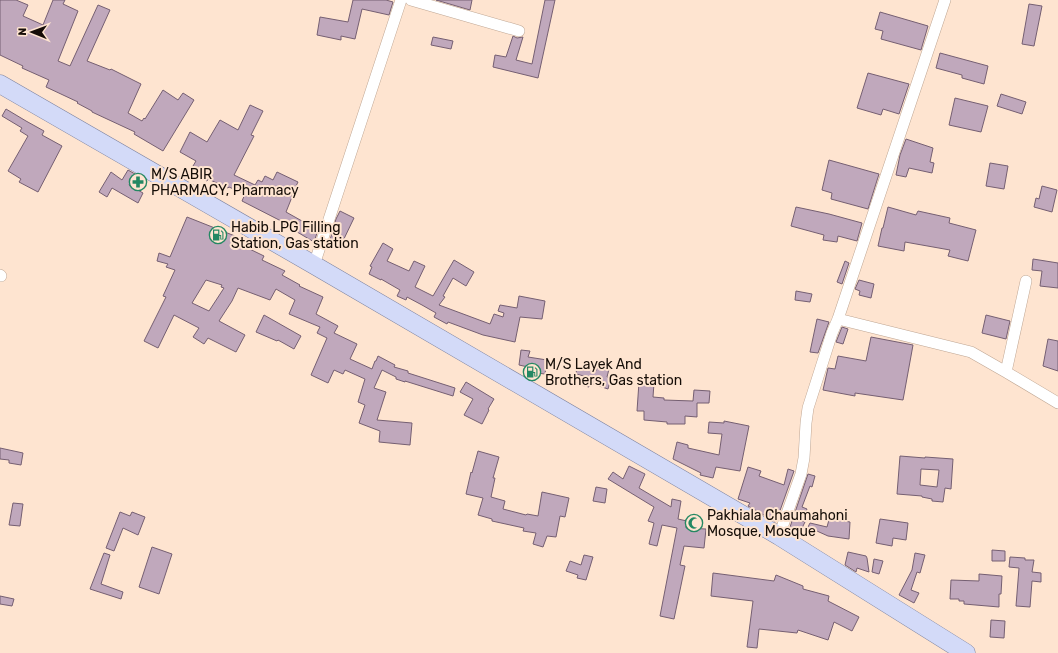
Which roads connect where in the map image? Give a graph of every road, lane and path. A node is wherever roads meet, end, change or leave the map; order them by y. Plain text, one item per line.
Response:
1 (402, 0) edge
2 (412, 0) edge
3 (945, 0) edge
4 (519, 31) dead end
5 (0, 84) edge
6 (314, 265) junction
7 (1026, 281) dead end
8 (838, 319) junction
9 (1006, 372) junction
10 (1058, 403) edge
11 (779, 536) junction
12 (966, 653) edge

1 - 6 street
2 - 4 street
3 - 8 street
5 - 6 main road
6 - 11 main road
7 - 9 street
8 - 9 street
8 - 11 street
9 - 10 street
11 - 12 main road

